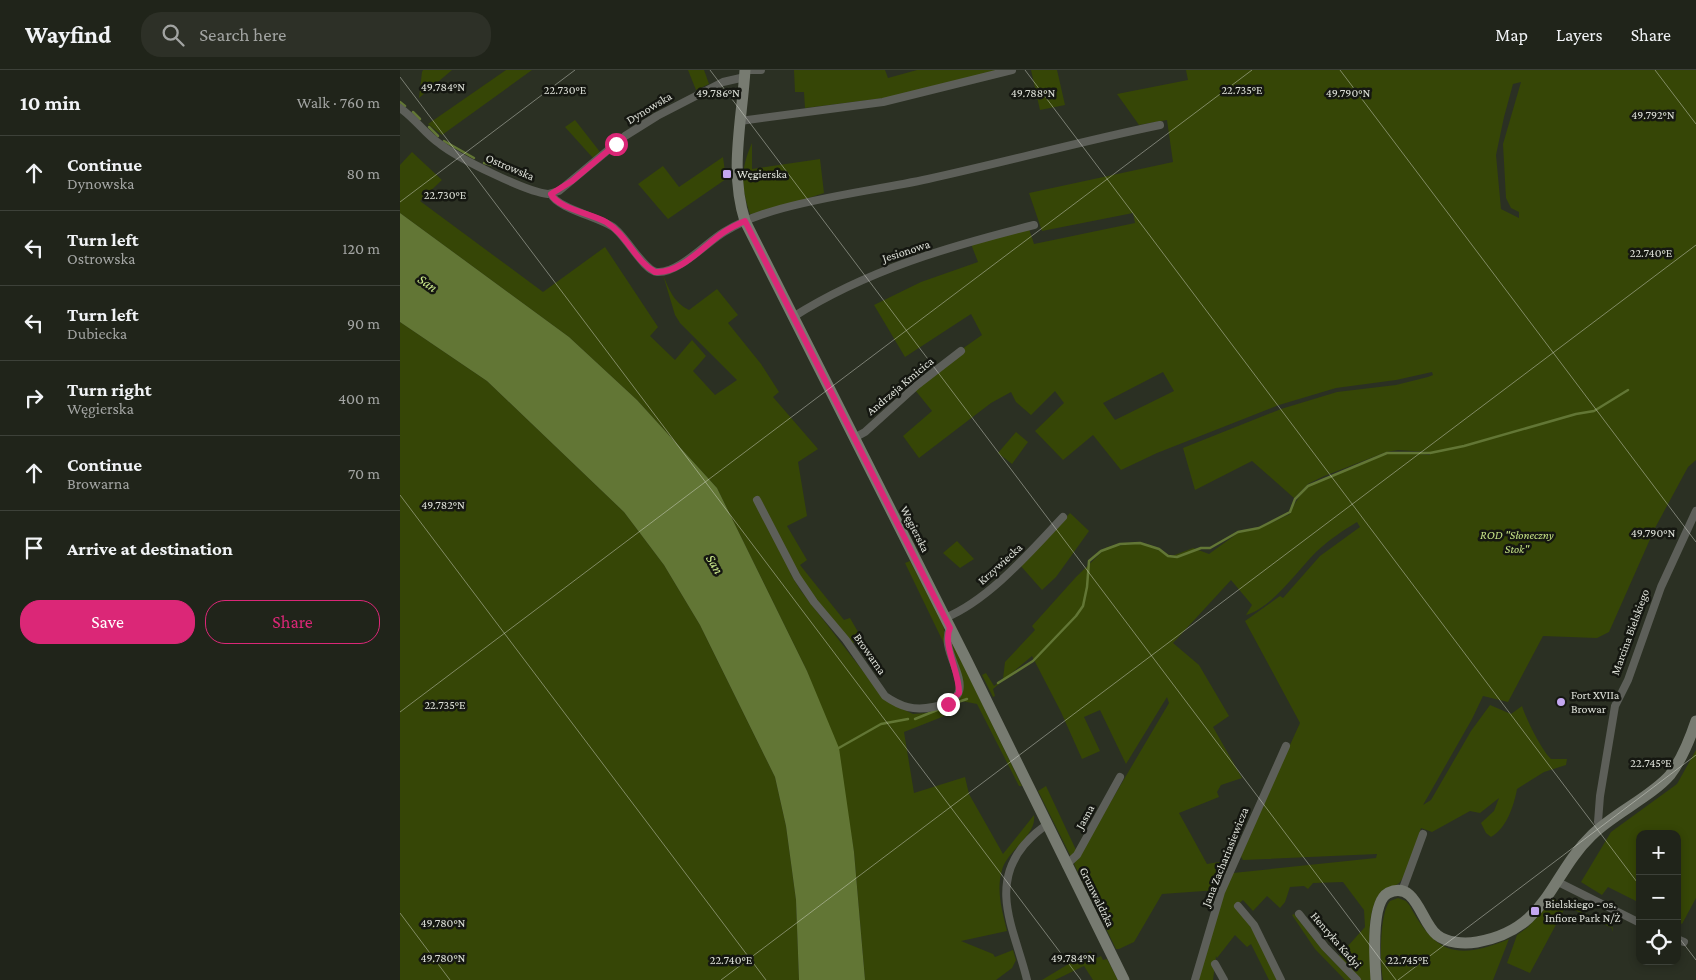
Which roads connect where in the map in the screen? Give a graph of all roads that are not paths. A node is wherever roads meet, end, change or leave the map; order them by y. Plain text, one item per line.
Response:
1 (761, 70) edge
2 (1012, 70) edge
3 (747, 72) edge
4 (400, 108) edge
5 (740, 121) junction
6 (1160, 126) dead end
7 (551, 194) junction
8 (745, 221) junction
9 (1034, 225) dead end
10 (793, 317) junction
11 (961, 351) dead end
12 (854, 438) junction
13 (757, 500) dead end
14 (1696, 511) edge
15 (1063, 517) dead end
16 (948, 623) junction
17 (1696, 721) edge
18 (1286, 746) dead end
19 (1120, 777) dead end
20 (1047, 825) junction
21 (1602, 826) junction
22 (1423, 834) dead end
23 (1066, 865) junction
24 (1558, 882) junction
25 (1402, 891) junction
26 (1238, 906) dead end
27 (1300, 914) dead end
28 (1636, 921) edge
29 (1215, 964) dead end
30 (1027, 980) edge
31 (1124, 980) edge
32 (1195, 980) edge
33 (1224, 980) edge
34 (1280, 980) edge
35 (1357, 980) edge
36 (1376, 980) edge

1 - 3 street, Dynowska
2 - 5 street
3 - 5 main road, Węgierska
3 - 7 street, Dynowska
4 - 7 street, Ostrowska
5 - 8 main road, Węgierska
6 - 8 street
7 - 8 street, Ostrowska
8 - 10 main road, Węgierska
9 - 10 street, Jesionowa
10 - 12 main road, Węgierska
11 - 12 street, Andrzeja Kmicica
12 - 16 main road, Węgierska
13 - 16 street, Browarna
14 - 21 street, Marcina Bielskiego
15 - 16 street, Krzywiecka
16 - 20 main road, Węgierska
17 - 21 main road
18 - 32 street, Jana Zachariasiewicza
19 - 23 street, Jasna
20 - 23 main road, Grunwaldzka
20 - 30 street
21 - 24 main road
22 - 25 street
23 - 31 main road, Grunwaldzka
24 - 25 main road
24 - 28 street
25 - 36 main road
26 - 34 street
27 - 35 street, Henryka Kadyi
29 - 33 street

